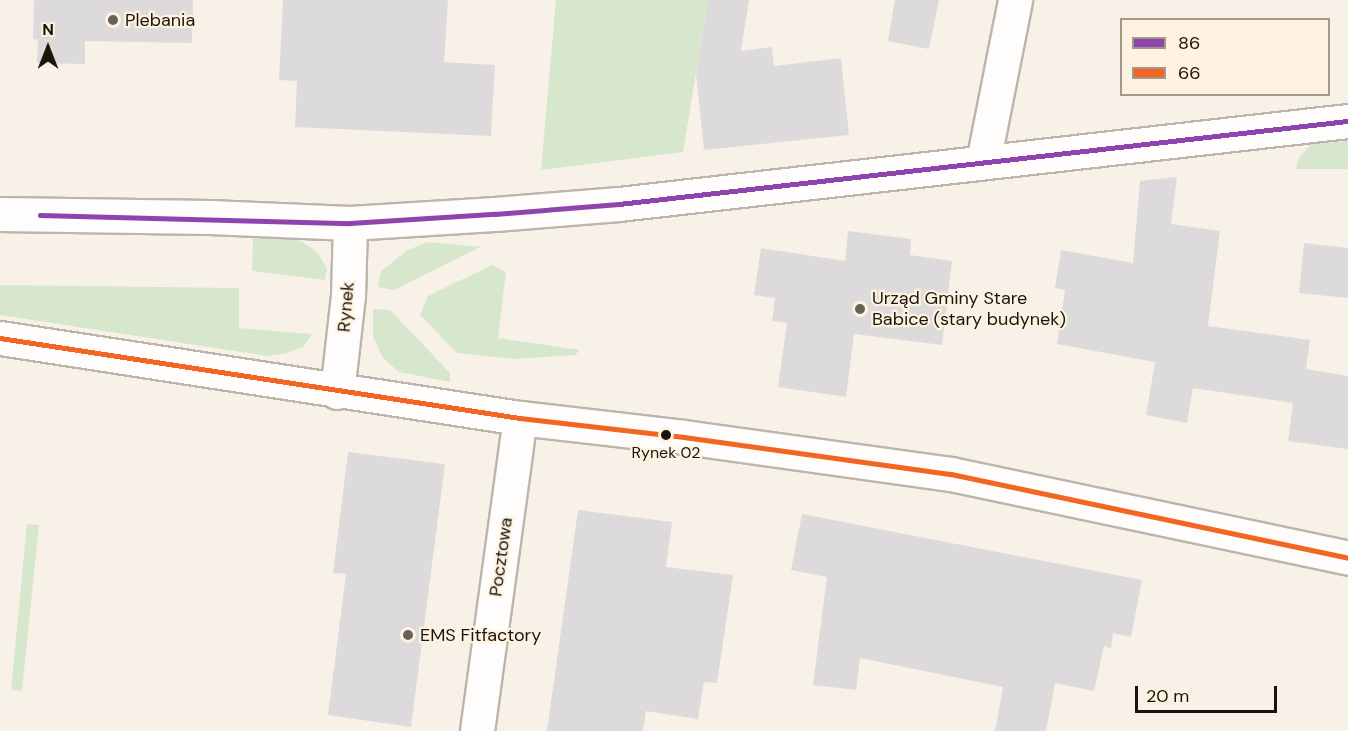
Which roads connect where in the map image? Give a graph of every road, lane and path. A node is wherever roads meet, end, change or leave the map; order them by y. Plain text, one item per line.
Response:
1 (1015, 0) edge
2 (1348, 121) edge
3 (983, 162) junction
4 (0, 214) edge
5 (350, 223) junction
6 (0, 338) edge
7 (337, 392) junction
8 (520, 418) junction
9 (1348, 558) edge
10 (477, 731) edge

1 - 3 street
2 - 3 street
3 - 5 street
4 - 5 street
5 - 7 street, Rynek
6 - 7 street
7 - 8 street
8 - 9 street
8 - 10 street, Pocztowa

